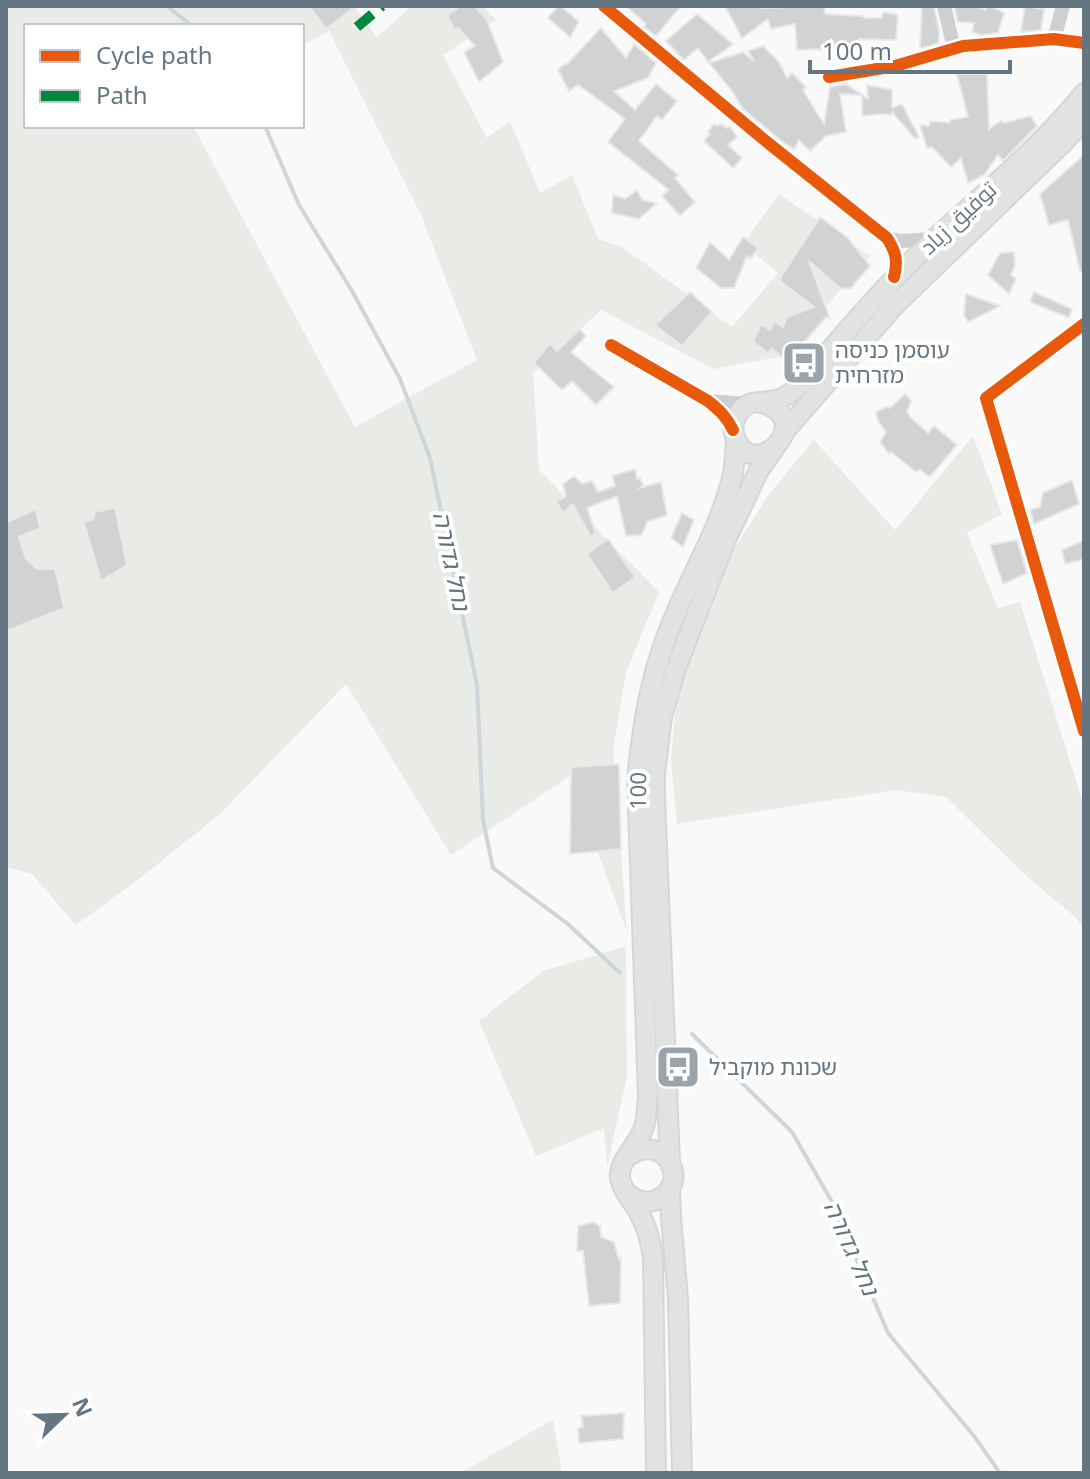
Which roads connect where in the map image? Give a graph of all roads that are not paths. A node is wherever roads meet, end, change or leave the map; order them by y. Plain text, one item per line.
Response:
1 (604, 6) edge
2 (944, 6) edge
3 (1063, 6) edge
4 (1054, 39) junction
5 (1084, 43) edge
6 (954, 49) junction
7 (829, 77) dead end
8 (1084, 93) edge
9 (1083, 124) edge
10 (887, 238) junction
11 (934, 239) junction
12 (894, 277) junction
13 (1084, 324) edge
14 (611, 345) dead end
15 (708, 401) junction
16 (755, 404) junction
17 (784, 432) junction
18 (734, 434) junction
19 (774, 449) junction
20 (1084, 731) edge
21 (629, 1156) junction
22 (670, 1162) junction
23 (670, 1189) junction
24 (628, 1194) junction
25 (656, 1473) edge
26 (682, 1473) edge

1 - 10 street
2 - 6 street
3 - 4 street
4 - 5 street
4 - 6 street
6 - 7 street
8 - 11 main road, توفيق زياد
9 - 17 main road, توفيق زياد
10 - 11 street
10 - 12 street
11 - 12 main road, توفيق زياد
12 - 16 main road, توفيق زياد
13 - 20 street
14 - 15 street
15 - 16 street
15 - 18 street
16 - 17 main road
16 - 18 main road
17 - 19 main road
18 - 19 main road
18 - 21 main road, 100
19 - 22 main road, 100
21 - 22 main road
21 - 24 main road
22 - 23 main road
23 - 24 main road
23 - 26 main road
24 - 25 main road

